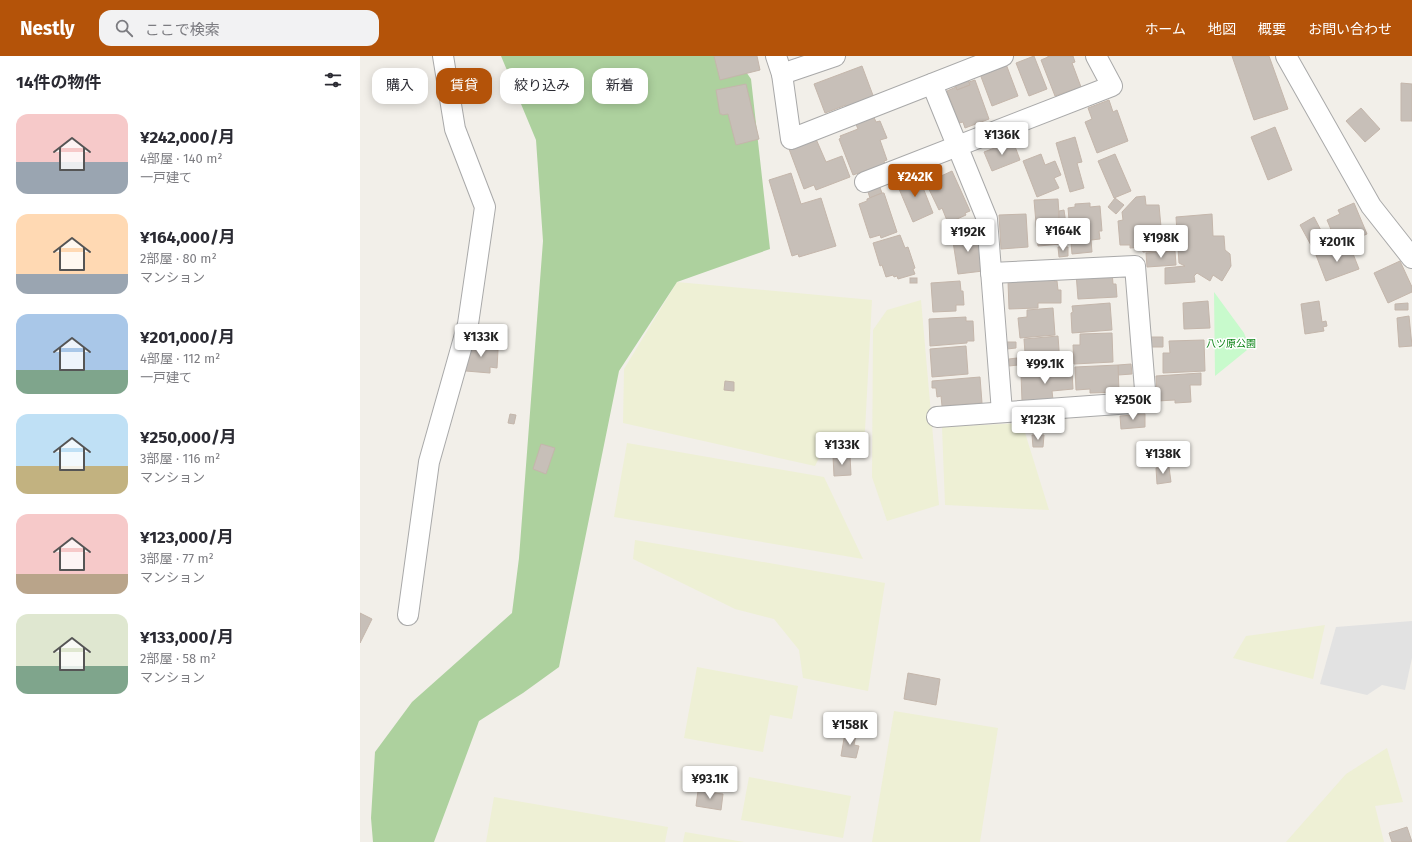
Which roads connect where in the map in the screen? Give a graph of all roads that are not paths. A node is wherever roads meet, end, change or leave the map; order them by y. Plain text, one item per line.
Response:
1 (443, 56) edge
2 (835, 56) edge
3 (1003, 56) edge
4 (1096, 56) edge
5 (1286, 56) edge
6 (958, 64) edge
7 (779, 65) edge
8 (932, 84) junction
9 (958, 146) junction
10 (865, 182) dead end
11 (1412, 258) edge
12 (991, 273) junction
13 (1002, 412) junction
14 (938, 416) dead end
15 (408, 615) dead end

1 - 15 street
2 - 7 street
3 - 6 street
4 - 9 street
5 - 11 street
6 - 8 street
7 - 8 street
8 - 9 street
9 - 10 street
9 - 12 street
12 - 13 street
12 - 13 street
13 - 14 street

